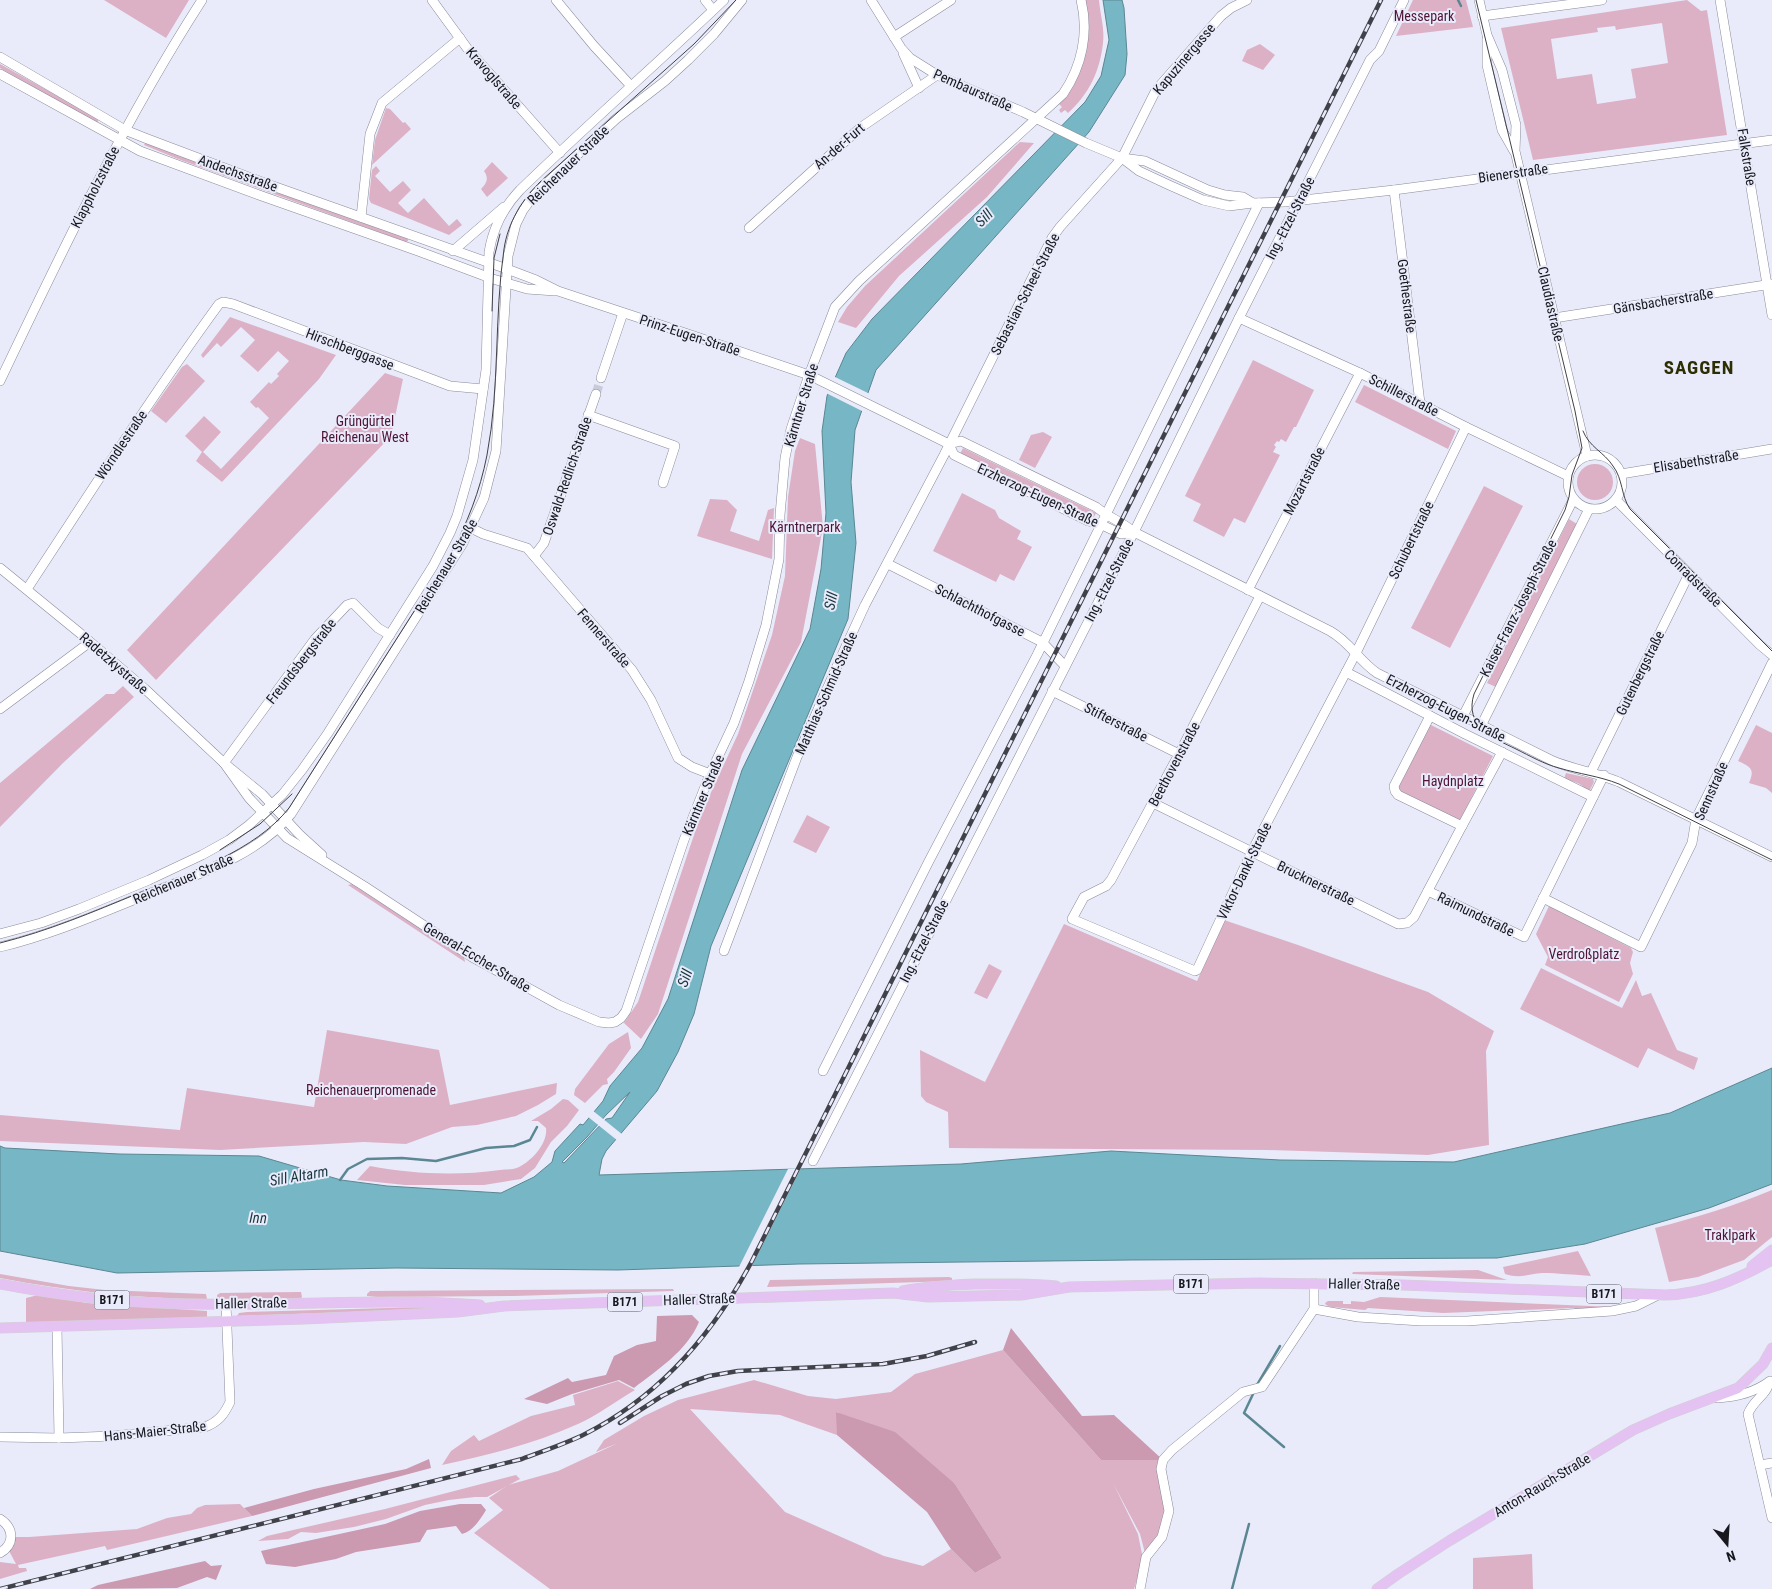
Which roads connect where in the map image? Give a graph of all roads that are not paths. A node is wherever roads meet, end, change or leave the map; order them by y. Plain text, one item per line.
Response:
1 (202, 0) edge
2 (432, 0) edge
3 (556, 0) edge
4 (705, 0) edge
5 (724, 0) edge
6 (742, 0) edge
7 (871, 0) edge
8 (951, 0) edge
9 (1081, 0) edge
10 (1247, 0) edge
11 (1479, 0) edge
12 (1602, 0) edge
13 (1720, 0) edge
14 (1405, 2) edge
15 (713, 10) junction
16 (1482, 16) junction
17 (1487, 35) junction
18 (894, 37) junction
19 (460, 38) junction
20 (901, 48) junction
21 (0, 57) edge
22 (0, 74) edge
23 (938, 76) junction
24 (631, 86) junction
25 (920, 88) junction
26 (1036, 119) junction
27 (125, 130) junction
28 (119, 140) junction
29 (1772, 140) edge
30 (1086, 143) joint
31 (1745, 144) junction
32 (1514, 151) junction
33 (560, 153) junction
34 (1122, 158) junction
35 (1520, 173) junction
36 (1394, 190) junction
37 (1299, 200) junction
38 (1256, 203) junction
39 (508, 204) junction
40 (361, 218) junction
41 (749, 228) dead end
42 (422, 240) junction
43 (418, 251) junction
44 (453, 251) junction
45 (488, 263) junction
46 (507, 269) junction
47 (488, 277) junction
48 (507, 284) junction
49 (1770, 284) edge
50 (558, 292) junction
51 (219, 304) joint
52 (623, 313) junction
53 (1772, 315) edge
54 (1239, 318) junction
55 (1554, 318) junction
56 (1360, 373) junction
57 (809, 375) junction
58 (601, 378) tunnel mouth
59 (0, 381) edge
60 (483, 389) junction
61 (596, 394) tunnel mouth
62 (1420, 403) junction
63 (876, 408) joint
64 (588, 415) junction
65 (1466, 427) junction
66 (949, 444) junction
67 (1772, 449) edge
68 (1587, 456) junction
69 (1621, 474) junction
70 (1568, 476) junction
71 (663, 483) dead end
72 (1573, 500) junction
73 (1616, 500) junction
74 (1589, 510) junction
75 (1105, 515) junction
76 (1100, 524) junction
77 (471, 528) junction
78 (1134, 532) junction
79 (534, 556) junction
80 (888, 564) junction
81 (0, 568) edge
82 (1689, 574) junction
83 (27, 590) junction
84 (1248, 590) junction
85 (1260, 596) junction
86 (390, 635) junction
87 (90, 642) junction
88 (1042, 642) junction
89 (1356, 653) junction
90 (1772, 655) edge
91 (1772, 663) edge
92 (1065, 666) junction
93 (1346, 672) junction
94 (1052, 690) junction
95 (0, 709) edge
96 (1430, 716) junction
97 (1463, 716) junction
98 (1482, 726) junction
99 (1502, 752) junction
100 (1179, 754) junction
101 (227, 766) junction
102 (1591, 772) junction
103 (710, 774) junction
104 (1604, 775) junction
105 (239, 779) junction
106 (1593, 797) junction
107 (1153, 803) junction
108 (273, 805) junction
109 (263, 813) junction
110 (1696, 819) junction
111 (286, 820) junction
112 (1462, 826) junction
113 (278, 829) junction
114 (1252, 851) junction
115 (1772, 857) edge
116 (333, 866) junction
117 (1428, 891) junction
118 (1543, 898) junction
119 (1072, 919) joint
120 (0, 934) edge
121 (0, 947) edge
122 (724, 950) dead end
123 (626, 1011) joint
124 (823, 1071) dead end
125 (812, 1161) dead end
126 (1772, 1250) edge
127 (1772, 1260) edge
128 (1740, 1277) junction
129 (0, 1284) edge
130 (1314, 1284) junction
131 (1658, 1296) junction
132 (226, 1304) junction
133 (504, 1306) junction
134 (1314, 1308) junction
135 (226, 1321) junction
136 (0, 1328) edge
137 (57, 1328) junction
138 (1772, 1348) edge
139 (1771, 1381) edge
140 (1715, 1398) junction
141 (0, 1437) edge
142 (59, 1438) junction
143 (1772, 1463) edge
144 (1760, 1465) junction
145 (1772, 1518) edge
146 (0, 1519) edge
147 (0, 1553) edge
148 (1140, 1589) edge
149 (1377, 1589) edge

1 - 27 street, Klappholzstraße
2 - 19 street, Kravoglstraße
3 - 24 street
4 - 15 street
5 - 15 street, Reichenauer Straße
6 - 46 street, Reichenauer Straße
7 - 18 street, Pembaurstraße
8 - 18 street
9 - 26 street, Kärntner Straße
10 - 34 street, Kapuzinergasse
11 - 16 street, Claudiastraße
12 - 16 street
13 - 31 street, Falkstraße
14 - 37 street, Ing.-Etzel-Straße
15 - 24 street, Reichenauer Straße
16 - 17 street, Claudiastraße
17 - 32 street, Claudiastraße
17 - 32 street, Claudiastraße
18 - 20 street, Pembaurstraße
19 - 33 street, Kravoglstraße
19 - 40 street
20 - 23 street, Pembaurstraße
20 - 25 street, Pembaurstraße
21 - 27 street, Andechsstraße
22 - 28 street, Andechsstraße
23 - 25 street, An-der-Furt
23 - 26 street, Pembaurstraße
24 - 33 street, Reichenauer Straße
25 - 41 street, An-der-Furt
26 - 30 street, Pembaurstraße
26 - 57 street, Kärntner Straße
27 - 28 street, Klappholzstraße
27 - 40 street, Andechsstraße
28 - 43 street, Andechsstraße
28 - 59 street, Klappholzstraße
29 - 31 street, Bienerstraße
30 - 34 street, Bienerstraße
31 - 35 street, Bienerstraße
31 - 49 street, Falkstraße
32 - 35 street, Claudiastraße
33 - 39 street, Reichenauer Straße
34 - 38 street, Bienerstraße
34 - 66 street, Sebastian-Scheel-Straße
35 - 36 street, Bienerstraße
35 - 55 street, Claudiastraße
36 - 37 street, Bienerstraße
36 - 62 street, Goethestraße
37 - 38 street, Bienerstraße
37 - 54 street, Ing.-Etzel-Straße
38 - 75 street
39 - 44 street
39 - 45 street, Reichenauer Straße
40 - 42 street, Andechsstraße
42 - 43 street
42 - 44 street, Andechsstraße
43 - 47 street, Andechsstraße
44 - 45 street, Andechsstraße
45 - 46 street, Prinz-Eugen-Straße
45 - 47 street, Reichenauer Straße
46 - 48 street, Reichenauer Straße
46 - 50 street, Prinz-Eugen-Straße
47 - 48 street, Prinz-Eugen-Straße
47 - 60 street, Reichenauer Straße
48 - 50 street, Prinz-Eugen-Straße
48 - 77 street, Reichenauer Straße
49 - 53 street, Falkstraße
49 - 55 street, Gänsbacherstraße
50 - 52 street, Prinz-Eugen-Straße
51 - 60 street, Hirschberggasse
51 - 83 street, Wörndlestraße
52 - 57 street, Prinz-Eugen-Straße
52 - 58 street
54 - 56 street, Schillerstraße
54 - 78 street, Ing.-Etzel-Straße
55 - 68 street, Claudiastraße
56 - 62 street, Schillerstraße
56 - 84 street, Mozartstraße
57 - 63 street, Prinz-Eugen-Straße
57 - 103 street, Kärntner Straße
60 - 86 street, Reichenauer Straße
61 - 64 street, Oswald-Redlich-Straße
62 - 65 street, Schillerstraße
63 - 66 street, Erzherzog-Eugen-Straße
64 - 71 street
64 - 79 street, Oswald-Redlich-Straße
65 - 70 street, Schillerstraße
65 - 89 street, Schubertstraße
66 - 75 street, Erzherzog-Eugen-Straße
66 - 76 street, Erzherzog-Eugen-Straße
66 - 80 street, Matthias-Schmid-Straße
67 - 69 street, Elisabethstraße
68 - 69 street
68 - 70 street
69 - 73 street
70 - 72 street
72 - 74 street
72 - 97 street, Kaiser-Franz-Joseph-Straße
73 - 74 street
73 - 82 street, Conradstraße
74 - 98 street, Kaiser-Franz-Joseph-Straße
75 - 76 street
75 - 78 street, Erzherzog-Eugen-Straße
76 - 78 street, Erzherzog-Eugen-Straße
76 - 88 street
77 - 79 street, Fennerstraße
77 - 111 street, Reichenauer Straße
78 - 84 street, Erzherzog-Eugen-Straße
78 - 92 street, Ing.-Etzel-Straße
79 - 103 street, Fennerstraße
80 - 88 street, Schlachthofgasse
80 - 122 street, Matthias-Schmid-Straße
81 - 83 street, Radetzkystraße
82 - 90 street, Conradstraße
82 - 102 street, Gutenbergstraße
83 - 87 street, Radetzkystraße
84 - 85 street, Erzherzog-Eugen-Straße
85 - 89 street, Erzherzog-Eugen-Straße
85 - 100 street, Beethovenstraße
86 - 101 street, Freundsbergstraße
86 - 108 street, Reichenauer Straße
87 - 95 street
87 - 101 street, Radetzkystraße
88 - 92 street, Schlachthofgasse
88 - 124 street
89 - 93 street, Viktor-Dankl-Straße
89 - 97 street, Erzherzog-Eugen-Straße
91 - 110 street, Sennstraße
92 - 94 street, Ing.-Etzel-Straße
93 - 96 street, Erzherzog-Eugen-Straße
93 - 114 street, Viktor-Dankl-Straße
94 - 100 street, Stifterstraße
94 - 125 street, Ing.-Etzel-Straße
96 - 99 street
96 - 112 street
97 - 98 street, Erzherzog-Eugen-Straße
98 - 102 street, Erzherzog-Eugen-Straße
99 - 106 street
99 - 112 street
100 - 107 street, Beethovenstraße
101 - 105 street, Radetzkystraße
102 - 104 street, Erzherzog-Eugen-Straße
103 - 123 street, Kärntner Straße
104 - 106 street
104 - 110 street, Erzherzog-Eugen-Straße
105 - 108 street, Radetzkystraße
105 - 109 street, Radetzkystraße
106 - 118 street
107 - 114 street, Brucknerstraße
107 - 119 street, Beethovenstraße
108 - 109 street, Reichenauer Straße
108 - 111 street, Radetzkystraße
109 - 113 street, Radetzkystraße
109 - 120 street, Reichenauer Straße
110 - 115 street, Erzherzog-Eugen-Straße
110 - 118 street, Sennstraße
111 - 113 street, Reichenauer Straße
111 - 116 street, General-Eccher-Straße
112 - 117 street
113 - 116 street, General-Eccher-Straße
113 - 121 street, Reichenauer Straße
114 - 117 street, Brucknerstraße
114 - 119 street, Viktor-Dankl-Straße
116 - 123 street, General-Eccher-Straße
117 - 118 street, Raimundstraße
126 - 128 main road, Haller Straße / B171
127 - 128 main road, Haller Straße / B171
128 - 131 main road, Haller Straße / B171
129 - 132 main road, Haller Straße / B171
130 - 131 main road, Haller Straße / B171
130 - 133 main road, Haller Straße / B171
130 - 134 street
131 - 134 street, Haller Straße
132 - 133 main road, Haller Straße / B171
132 - 135 street, Hans-Maier-Straße
133 - 135 main road, Haller Straße / B171
134 - 148 street
135 - 137 main road, Haller Straße / B171
135 - 142 street, Hans-Maier-Straße
136 - 137 main road, Haller Straße / B171
137 - 142 street
138 - 140 main road, Anton-Rauch-Straße
139 - 140 street, Anton-Rauch-Straße
139 - 144 street
140 - 149 main road, Anton-Rauch-Straße
141 - 142 street, Hans-Maier-Straße
143 - 144 street
144 - 145 street
146 - 147 street

